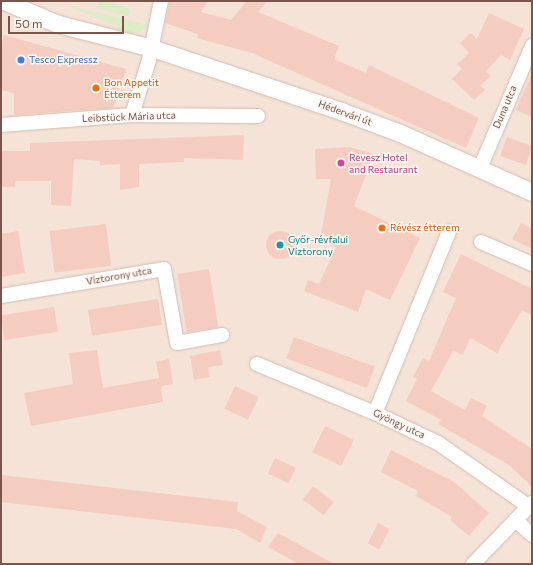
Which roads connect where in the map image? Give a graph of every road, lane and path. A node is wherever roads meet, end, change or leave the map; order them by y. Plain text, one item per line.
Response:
1 (4, 1) edge
2 (161, 1) edge
3 (532, 46) edge
4 (152, 48) junction
5 (132, 115) junction
6 (258, 116) dead end
7 (1, 125) edge
8 (480, 168) junction
9 (532, 192) edge
10 (449, 232) dead end
11 (481, 242) dead end
12 (532, 264) edge
13 (1, 296) edge
14 (222, 335) dead end
15 (257, 364) dead end
16 (375, 413) junction
17 (530, 505) edge
18 (516, 520) junction
19 (532, 535) edge
20 (473, 564) edge

1 - 4 street, Hédervári út
2 - 4 street
3 - 8 street, Duna utca
4 - 5 street
4 - 8 street, Hédervári út
5 - 6 street, Leibstück Mária utca
5 - 7 street, Leibstück Mária utca
8 - 9 street, Hédervári út
10 - 16 street
11 - 12 street
13 - 14 street, Víztorony utca
15 - 16 street, Gyöngy utca
16 - 17 street, Gyöngy utca
17 - 18 street
18 - 19 street
18 - 20 street

